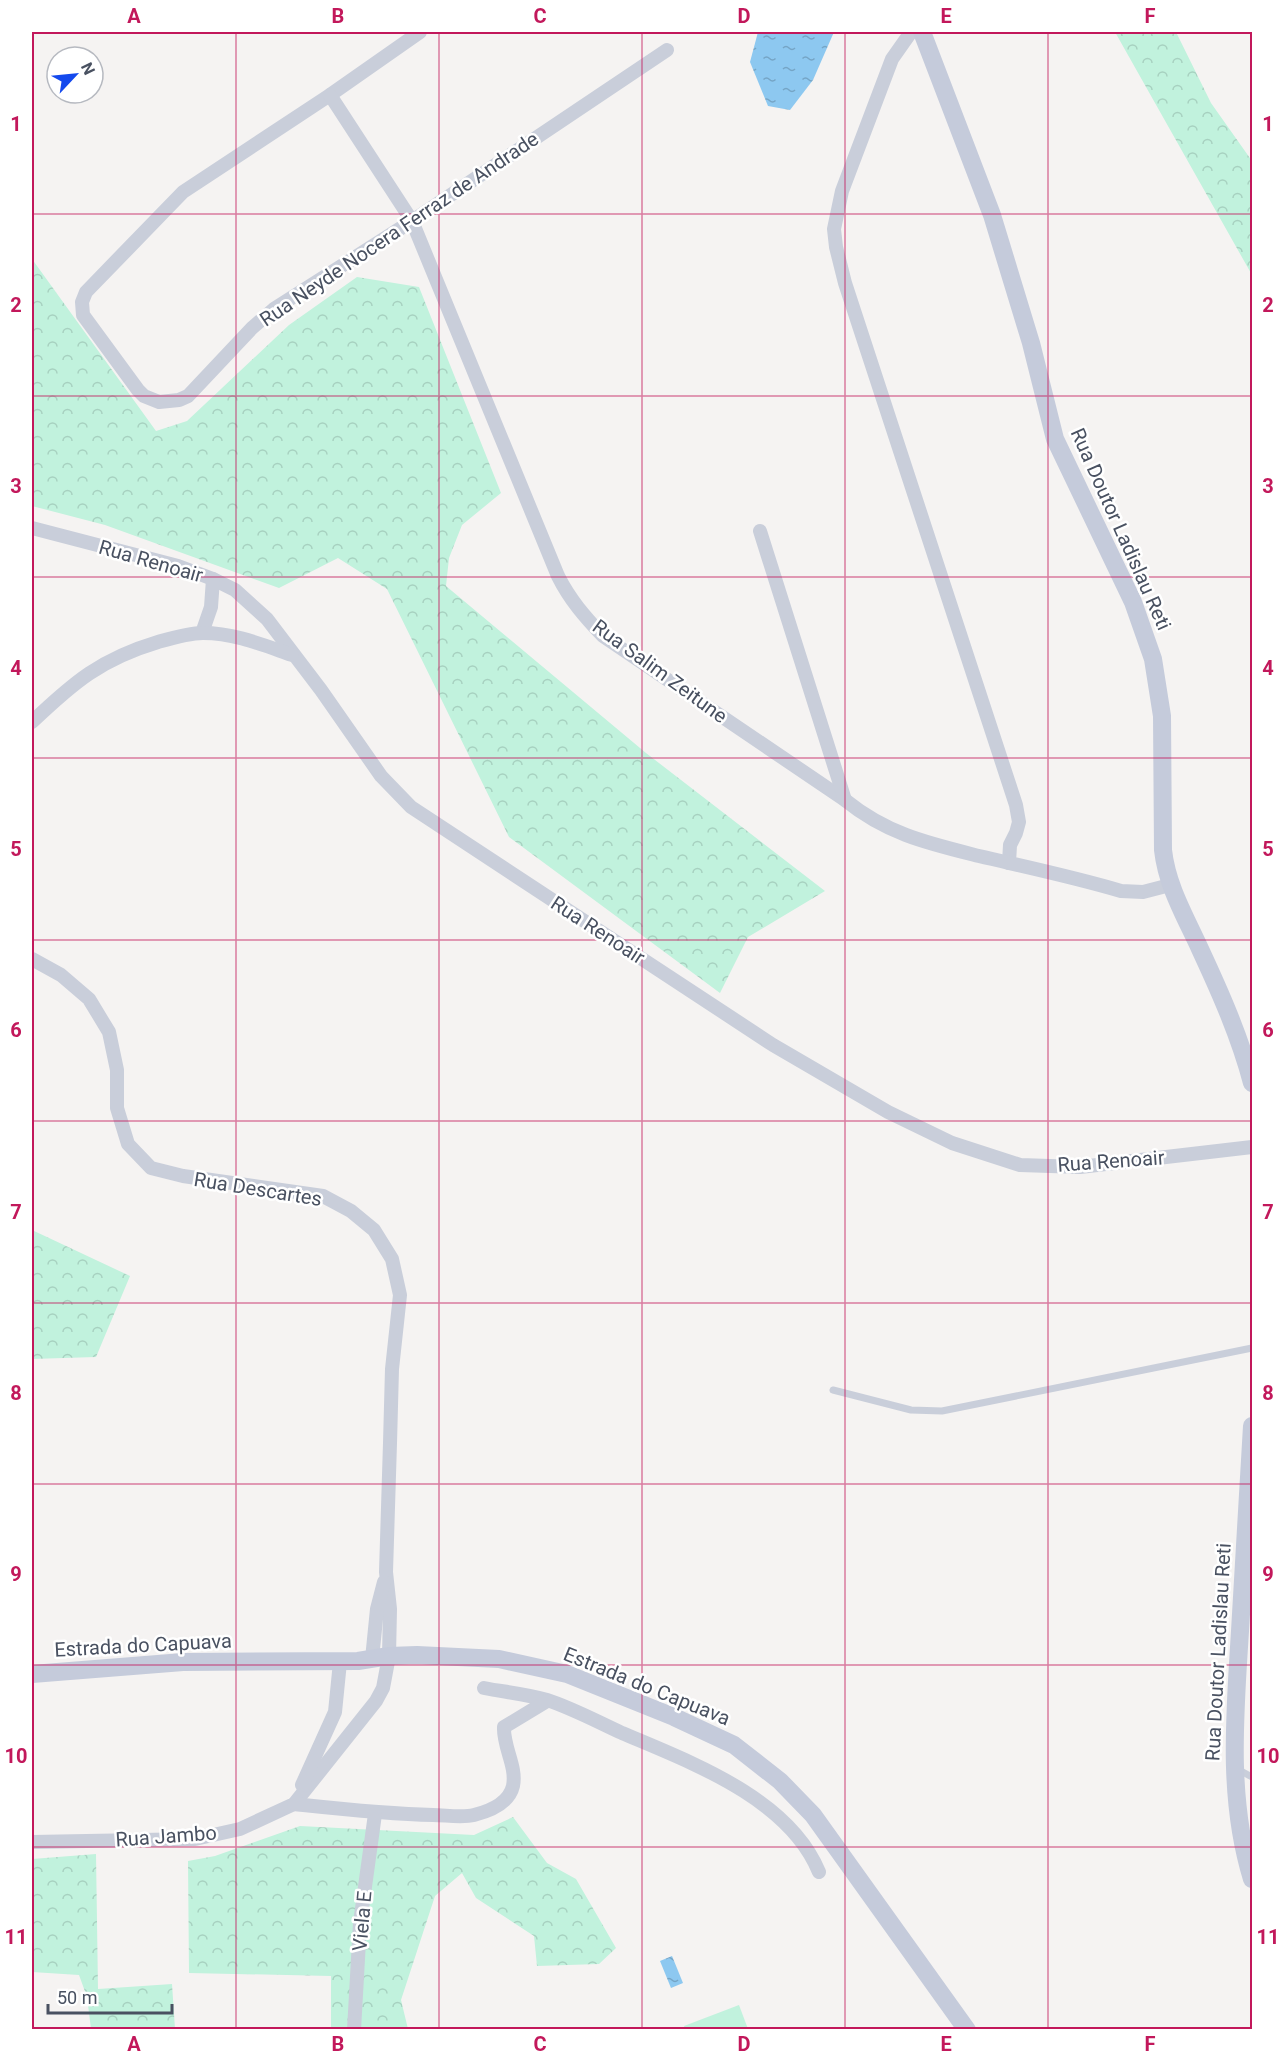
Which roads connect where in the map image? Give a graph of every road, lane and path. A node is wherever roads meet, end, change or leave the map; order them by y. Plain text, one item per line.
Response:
1 (420, 32) edge
2 (911, 32) edge
3 (922, 32) edge
4 (667, 50) dead end
5 (330, 95) junction
6 (412, 221) junction
7 (32, 528) edge
8 (760, 531) dead end
9 (213, 579) junction
10 (202, 633) junction
11 (292, 654) junction
12 (32, 722) edge
13 (845, 800) junction
14 (1009, 863) junction
15 (1170, 885) junction
16 (32, 959) edge
17 (1252, 1083) edge
18 (1252, 1148) edge
19 (1252, 1348) edge
20 (833, 1390) dead end
21 (1252, 1426) edge
22 (381, 1658) junction
23 (340, 1662) junction
24 (32, 1674) edge
25 (484, 1688) dead end
26 (547, 1701) junction
27 (1234, 1768) junction
28 (1252, 1777) edge
29 (294, 1804) junction
30 (375, 1814) junction
31 (32, 1842) edge
32 (819, 1872) dead end
33 (1252, 1879) edge
34 (354, 2030) edge
35 (967, 2030) edge

1 - 5 street
2 - 14 street
3 - 15 street, Rua Doutor Ladislau Reti
4 - 6 street, Rua Neyde Nocera Ferraz de Andrade
5 - 6 street, Rua Salim Zeitune
5 - 6 street, Rua Neyde Nocera Ferraz de Andrade
6 - 13 street, Rua Salim Zeitune
7 - 9 street, Rua Renoair
8 - 13 street
9 - 10 street
9 - 11 street, Rua Renoair
10 - 11 street
10 - 12 street
11 - 18 street, Rua Renoair
13 - 14 street, Rua Salim Zeitune
14 - 15 street, Rua Salim Zeitune
15 - 17 street, Rua Doutor Ladislau Reti
16 - 22 street, Rua Descartes
19 - 20 lane
21 - 27 street, Rua Doutor Ladislau Reti
22 - 23 street, Estrada do Capuava
22 - 29 street, Rua Descartes
22 - 35 street, Estrada do Capuava
23 - 24 street, Estrada do Capuava
23 - 29 street
25 - 26 street
26 - 30 street
26 - 32 street
27 - 28 lane
27 - 33 street, Rua Doutor Ladislau Reti
29 - 30 street
29 - 31 street, Rua Jambo
30 - 34 street, Viela E

